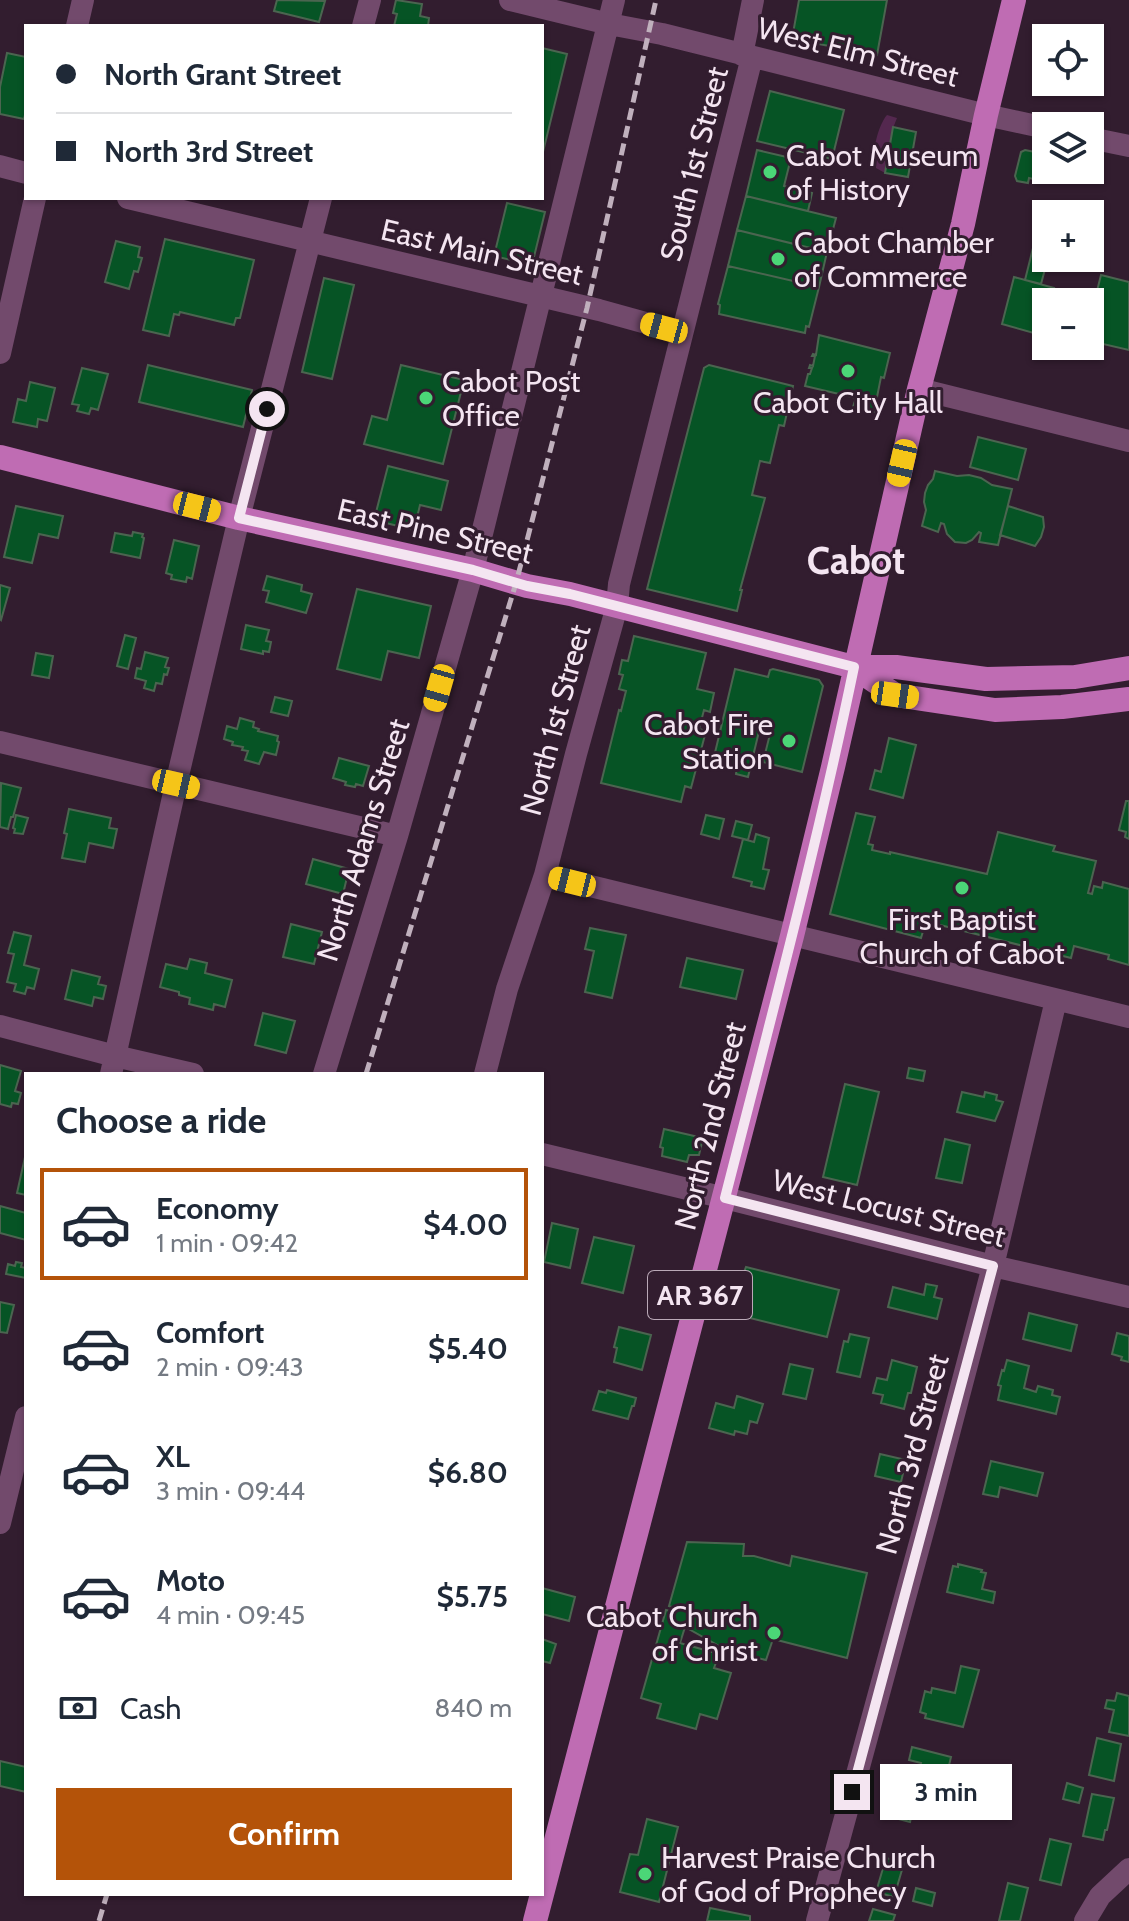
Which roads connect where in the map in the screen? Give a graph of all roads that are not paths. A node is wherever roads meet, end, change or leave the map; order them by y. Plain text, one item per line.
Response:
1 (83, 0) edge
2 (370, 0) edge
3 (510, 0) edge
4 (614, 0) edge
5 (753, 0) edge
6 (1014, 0) edge
7 (77, 24) edge
8 (364, 24) edge
9 (609, 24) junction
10 (747, 56) junction
11 (986, 115) junction
12 (1032, 125) edge
13 (1104, 141) edge
14 (1129, 146) edge
15 (0, 166) edge
16 (24, 172) edge
17 (35, 200) edge
18 (136, 200) edge
19 (320, 200) edge
20 (310, 242) junction
21 (540, 298) junction
22 (682, 333) junction
23 (0, 353) edge
24 (919, 389) junction
25 (1129, 441) edge
26 (0, 457) edge
27 (239, 518) junction
28 (473, 570) junction
29 (617, 606) junction
30 (854, 667) junction
31 (1129, 668) edge
32 (1129, 699) edge
33 (0, 742) edge
34 (176, 784) junction
35 (397, 836) junction
36 (545, 875) junction
37 (792, 936) junction
38 (1056, 1000) junction
39 (1129, 1017) edge
40 (0, 1026) edge
41 (113, 1065) edge
42 (175, 1072) edge
43 (325, 1072) edge
44 (486, 1072) edge
45 (544, 1154) edge
46 (725, 1198) junction
47 (993, 1266) junction
48 (1129, 1297) edge
49 (24, 1425) edge
50 (0, 1523) edge
51 (1129, 1869) edge
52 (544, 1887) edge
53 (542, 1896) edge
54 (535, 1921) edge
55 (817, 1921) edge
56 (1085, 1921) edge

1 - 7 street
2 - 8 street
3 - 9 street, West Elm Street
4 - 9 street, North Adams Street
5 - 10 street, South 1st Street
6 - 11 main road, AR 367
9 - 10 street, West Elm Street
9 - 21 street, North Adams Street
10 - 11 street, West Elm Street
10 - 22 street, South 1st Street
11 - 12 street, West Elm Street
11 - 24 main road, AR 367
13 - 14 street
15 - 16 street
17 - 23 street
18 - 20 street, East Main Street
19 - 20 street
20 - 21 street, East Main Street
20 - 27 street
21 - 22 street, East Main Street
21 - 28 street, North Adams Street
22 - 29 street, North 1st Street
24 - 25 street
24 - 30 main road, North 2nd Street / AR 367
26 - 27 main road, East Pine Street
27 - 28 main road, East Pine Street
27 - 34 street
28 - 29 main road, East Pine Street
28 - 35 street, North Adams Street
29 - 30 main road, East Pine Street
29 - 36 street, North 1st Street
30 - 31 main road
30 - 32 main road
30 - 37 main road, North 2nd Street / AR 367
33 - 34 street
34 - 35 street
34 - 41 street
35 - 43 street, North Adams Street
36 - 37 street
36 - 44 street, North 1st Street
37 - 38 street
37 - 46 main road, North 2nd Street / AR 367
38 - 39 street
38 - 47 street, North 3rd Street
40 - 41 street
41 - 42 street
45 - 46 street, West Locust Street
46 - 47 street, West Locust Street
46 - 52 main road, North 2nd Street / AR 367
47 - 48 street, West Locust Street
47 - 55 street, North 3rd Street
49 - 50 street
51 - 56 street
53 - 54 main road, North 2nd Street / AR 367

